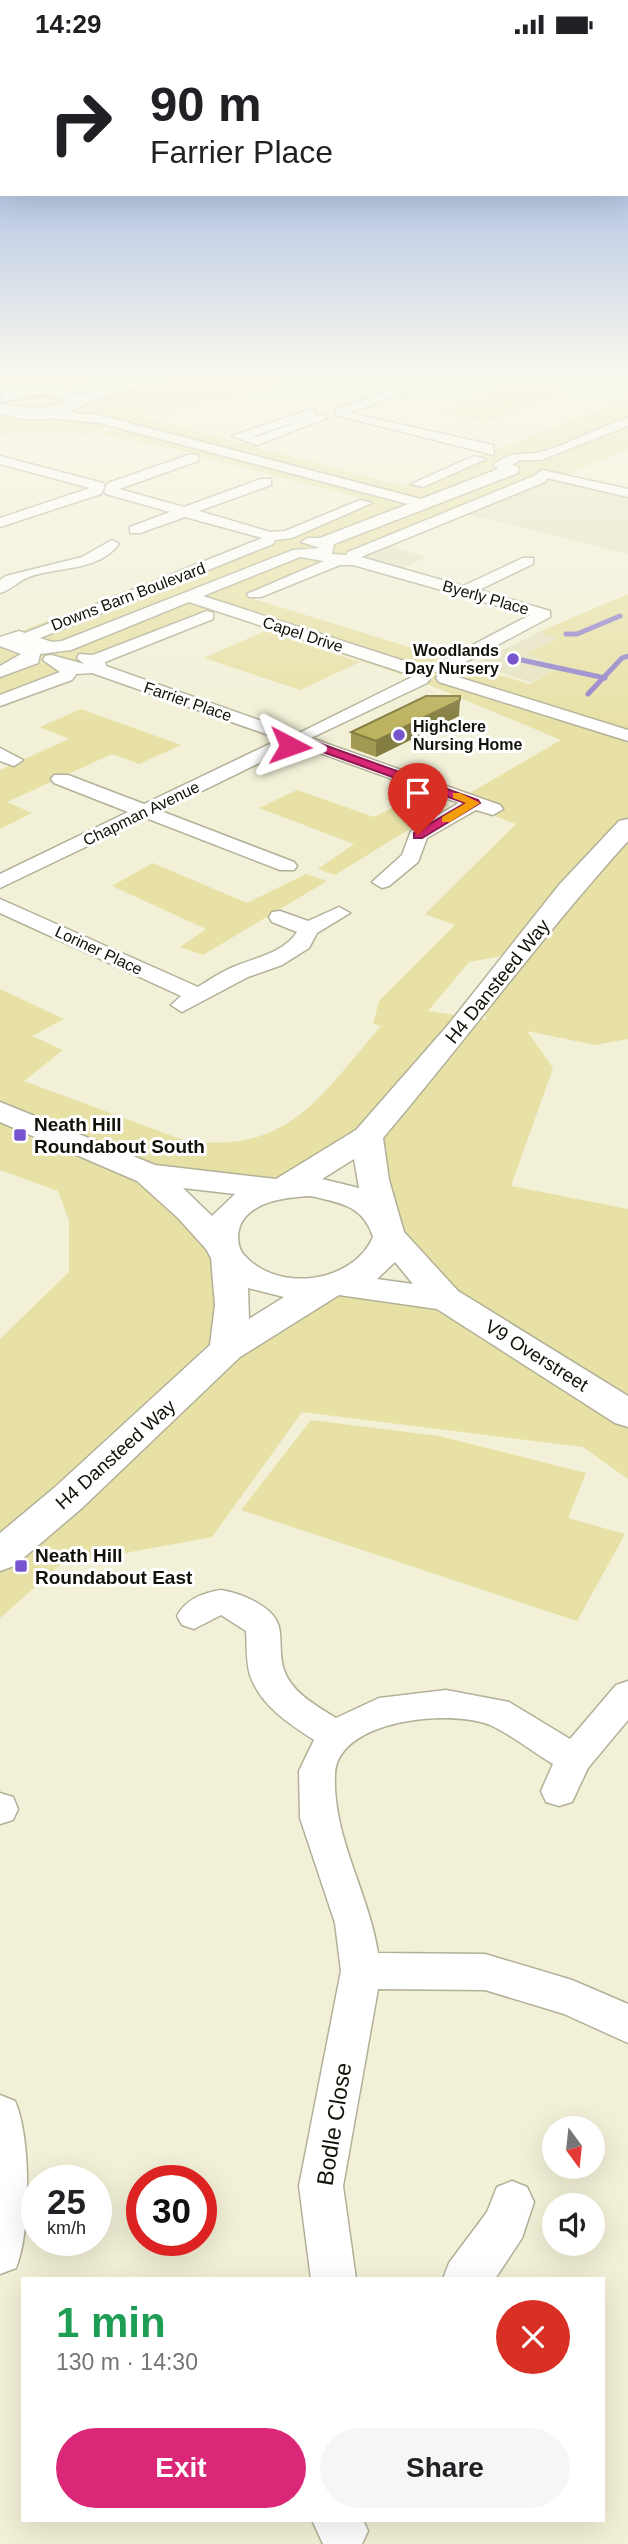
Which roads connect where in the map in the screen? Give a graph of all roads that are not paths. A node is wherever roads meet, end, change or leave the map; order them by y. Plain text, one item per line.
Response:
1 (86, 494) edge
2 (127, 494) edge
3 (231, 494) edge
4 (388, 494) edge
5 (435, 494) edge
6 (503, 494) edge
7 (365, 503) dead end
8 (421, 503) junction
9 (185, 511) junction
10 (0, 523) edge
11 (135, 530) dead end
12 (269, 538) junction
13 (311, 548) junction
14 (353, 557) junction
15 (528, 561) dead end
16 (36, 571) dead end
17 (2, 584) edge
18 (465, 591) junction
19 (255, 594) dead end
20 (189, 597) junction
21 (207, 615) dead end
22 (3, 641) edge
23 (37, 651) junction
24 (69, 656) junction
25 (94, 665) junction
26 (0, 672) edge
27 (443, 673) junction
28 (419, 675) junction
29 (0, 701) edge
30 (628, 736) edge
31 (309, 738) junction
32 (282, 739) junction
33 (61, 779) dead end
34 (144, 811) junction
35 (624, 834) edge
36 (287, 866) dead end
37 (0, 882) edge
38 (382, 882) dead end
39 (0, 905) edge
40 (340, 913) dead end
41 (280, 917) dead end
42 (309, 929) junction
43 (0, 1111) edge
44 (367, 1137) junction
45 (148, 1174) junction
46 (281, 1188) junction
47 (389, 1230) junction
48 (224, 1252) junction
49 (332, 1286) junction
50 (457, 1306) junction
51 (227, 1349) junction
52 (628, 1414) edge
53 (0, 1556) edge
54 (194, 1616) dead end
55 (628, 1695) edge
56 (334, 1735) junction
57 (574, 1759) junction
58 (559, 1791) dead end
59 (361, 1971) junction
60 (628, 2024) edge
61 (0, 2115) edge
62 (512, 2202) dead end
63 (0, 2252) edge
64 (334, 2277) edge
65 (468, 2277) edge

1 - 10 street
2 - 9 street
3 - 9 street
4 - 8 street
5 - 8 street, Downs Barn Boulevard
6 - 14 street
7 - 13 street, Downs Barn Boulevard
8 - 13 street, Downs Barn Boulevard
9 - 11 street
9 - 12 street
12 - 13 street
12 - 23 street, Downs Barn Boulevard
13 - 14 street
13 - 19 street, Downs Barn Boulevard
13 - 20 street, Downs Barn Boulevard
14 - 18 street, Byerly Place
15 - 18 street
16 - 17 street
18 - 27 street, Byerly Place
20 - 24 street, Downs Barn Boulevard
20 - 28 street, Capel Drive
21 - 25 street
22 - 23 street, Farrier Place
23 - 24 street, Farrier Place
23 - 26 street, Downs Barn Boulevard
24 - 25 street, Farrier Place
24 - 29 street, Downs Barn Boulevard
25 - 32 street, Farrier Place
27 - 28 street
27 - 30 street
28 - 31 street
31 - 32 street
31 - 38 street
32 - 34 street, Chapman Avenue
33 - 34 street
34 - 36 street
34 - 37 street, Chapman Avenue
35 - 44 street, H4 Dansteed Way
39 - 42 street, Loriner Place
40 - 42 street, Loriner Place
41 - 42 street
43 - 45 street
44 - 46 street, H4 Dansteed Way
44 - 47 street
45 - 46 street
45 - 48 street
46 - 47 street
46 - 48 street
47 - 49 street
47 - 50 street, V9 Overstreet
48 - 49 street
48 - 51 street
49 - 50 street, V9 Overstreet
49 - 51 street, H4 Dansteed Way
50 - 52 street, V9 Overstreet
51 - 53 street, H4 Dansteed Way
54 - 56 street
55 - 57 street
56 - 57 street
56 - 59 street, Bodle Close
57 - 58 street
59 - 60 street
59 - 64 street, Bodle Close
61 - 63 street
62 - 65 street

